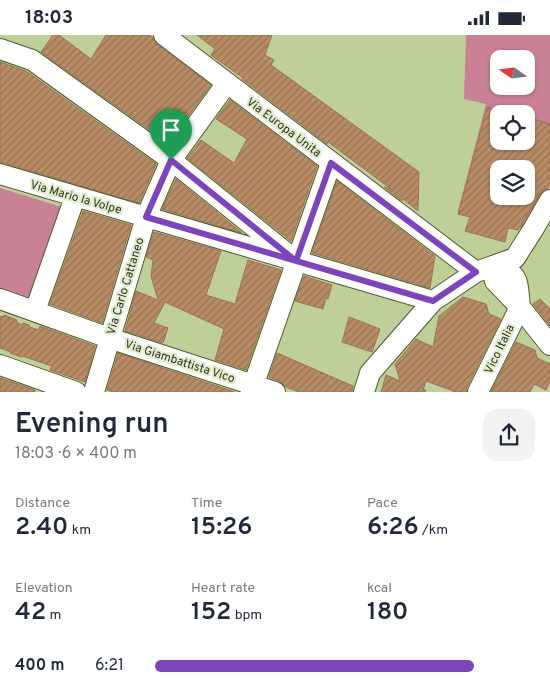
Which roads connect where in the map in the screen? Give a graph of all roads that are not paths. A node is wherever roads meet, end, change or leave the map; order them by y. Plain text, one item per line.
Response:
1 (164, 35) edge
2 (0, 49) edge
3 (227, 83) junction
4 (171, 160) junction
5 (331, 163) junction
6 (0, 174) edge
7 (74, 197) junction
8 (550, 200) edge
9 (146, 217) junction
10 (296, 261) junction
11 (483, 270) junction
12 (0, 299) edge
13 (433, 301) junction
14 (520, 307) junction
15 (36, 311) junction
16 (109, 338) junction
17 (550, 345) edge
18 (0, 365) edge
19 (48, 387) edge
20 (252, 388) edge
21 (76, 391) edge
22 (94, 391) edge
23 (276, 391) edge
24 (364, 391) edge
25 (478, 391) edge

1 - 3 street, Via Europa Unita
2 - 4 street
3 - 4 street, Via Carlo Cattaneo
3 - 5 street, Via Europa Unita
4 - 9 street, Via Carlo Cattaneo
4 - 10 street
5 - 10 street
5 - 11 street, Via Europa Unita
6 - 7 street, Via Mario la Volpe
7 - 9 street, Via Mario la Volpe
7 - 15 street
8 - 11 street
9 - 10 street, Via Mario la Volpe
9 - 16 street, Via Carlo Cattaneo
10 - 13 street, Via Mario la Volpe
10 - 20 street
11 - 13 street
11 - 14 street
12 - 15 street, Via Giambattista Vico
13 - 24 street
14 - 17 street
14 - 25 street, Vico Italia
15 - 16 street, Via Giambattista Vico
16 - 20 street, Via Giambattista Vico
16 - 22 street, Via Carlo Cattaneo
18 - 19 street
19 - 21 street
20 - 23 street, Via Giambattista Vico

